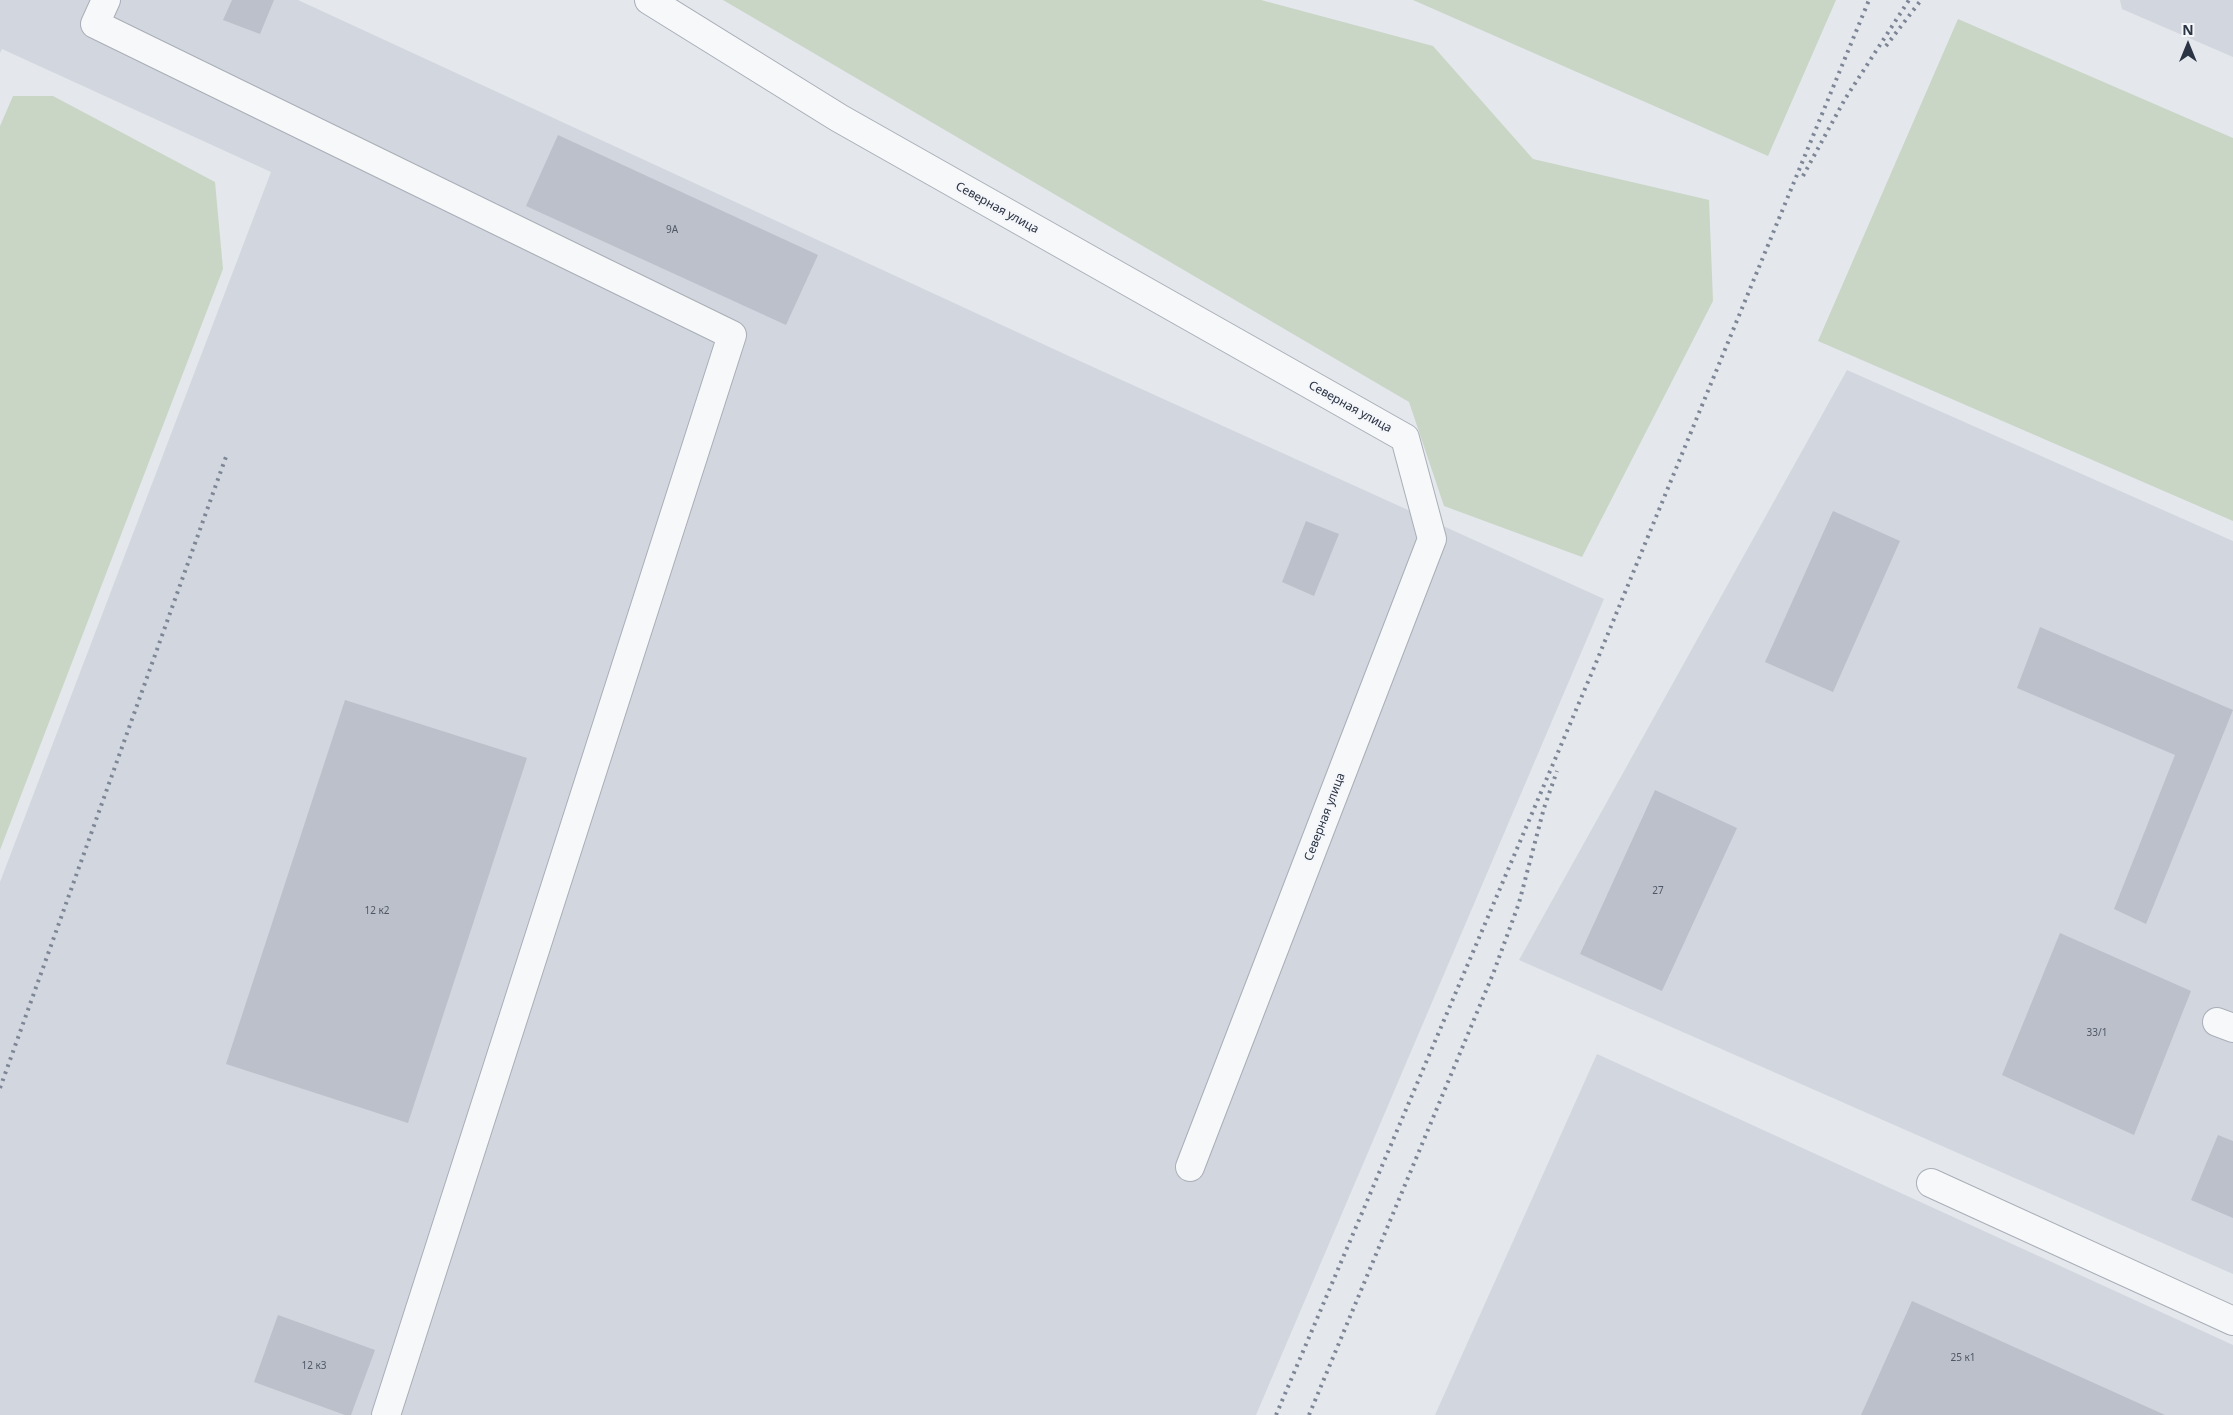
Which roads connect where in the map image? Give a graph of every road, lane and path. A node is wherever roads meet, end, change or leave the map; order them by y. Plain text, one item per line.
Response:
1 (106, 0) edge
2 (649, 0) edge
3 (1190, 1167) dead end
4 (1931, 1183) dead end
5 (2233, 1320) edge
6 (386, 1415) edge

1 - 6 lane
2 - 3 lane, Северная улица
4 - 5 lane

